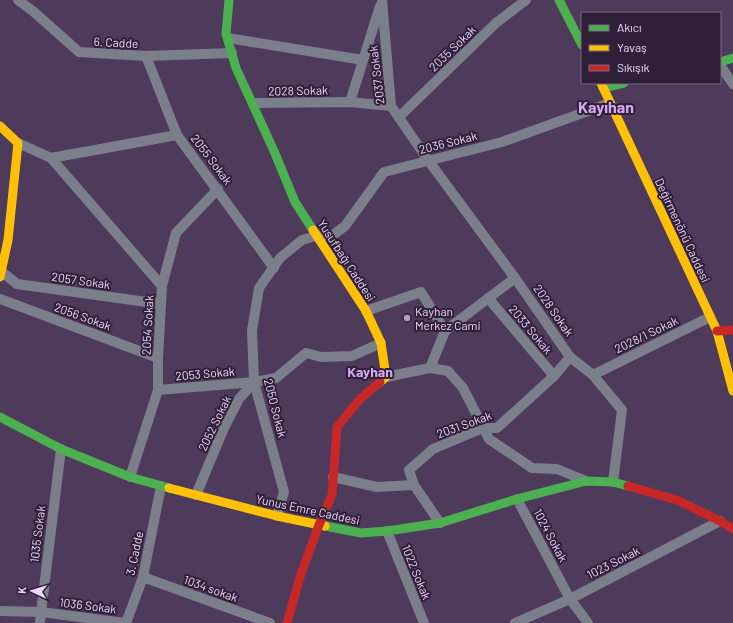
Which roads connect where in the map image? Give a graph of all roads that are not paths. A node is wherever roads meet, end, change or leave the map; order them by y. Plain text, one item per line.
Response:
1 (18, 0) edge
2 (229, 0) edge
3 (382, 0) edge
4 (526, 0) edge
5 (559, 0) edge
6 (228, 38) junction
7 (581, 43) edge
8 (232, 53) junction
9 (146, 56) junction
10 (733, 58) edge
11 (363, 60) junction
12 (721, 62) edge
13 (721, 66) edge
14 (613, 84) edge
15 (733, 84) edge
16 (602, 85) edge
17 (350, 102) junction
18 (253, 103) junction
19 (610, 103) junction
20 (391, 106) junction
21 (399, 117) junction
22 (0, 126) edge
23 (177, 134) junction
24 (18, 143) junction
25 (51, 158) junction
26 (428, 160) junction
27 (218, 189) junction
28 (316, 236) junction
29 (4, 237) edge
30 (274, 268) junction
31 (1, 275) edge
32 (515, 278) junction
33 (162, 286) junction
34 (488, 298) junction
35 (0, 299) edge
36 (161, 304) junction
37 (366, 310) junction
38 (710, 317) junction
39 (733, 330) edge
40 (445, 331) junction
41 (717, 331) junction
42 (381, 343) junction
43 (570, 357) junction
44 (158, 358) junction
45 (430, 368) junction
46 (593, 374) junction
47 (554, 376) junction
48 (386, 377) junction
49 (254, 382) junction
50 (158, 390) junction
51 (733, 391) edge
52 (0, 417) edge
53 (483, 428) junction
54 (61, 449) junction
55 (130, 477) junction
56 (333, 477) junction
57 (586, 481) junction
58 (613, 482) junction
59 (414, 485) junction
60 (161, 486) junction
61 (196, 495) junction
62 (517, 499) junction
63 (278, 516) junction
64 (720, 521) junction
65 (440, 523) junction
66 (319, 525) junction
67 (733, 529) edge
68 (387, 531) junction
69 (143, 577) junction
70 (570, 599) junction
71 (0, 611) edge
72 (41, 612) junction
73 (40, 623) edge
74 (125, 623) edge
75 (270, 623) edge
76 (287, 623) edge
77 (424, 623) edge
78 (515, 623) edge
79 (588, 623) edge

1 - 9 street, 6. Cadde
2 - 6 street, Yusufbağı Caddesi
3 - 11 street
3 - 20 street, 2037 Sokak
4 - 21 street, 2035 Sokak
5 - 7 street
6 - 8 street, Yusufbağı Caddesi
6 - 11 street
8 - 9 street, 6. Cadde
8 - 18 street, Yusufbağı Caddesi
9 - 23 street, 2055 Sokak
10 - 12 street
11 - 17 street
13 - 15 street
14 - 16 street
16 - 19 street, Değirmenönü Caddesi
17 - 18 street, 2028 Sokak
17 - 20 street, 2028 Sokak
18 - 28 street, Yusufbağı Caddesi
19 - 26 street, 2036 Sokak
19 - 38 street, Değirmenönü Caddesi
20 - 21 street, 2037 Sokak
21 - 26 street, 2037 Sokak
22 - 24 street
23 - 25 street
23 - 27 street, 2055 Sokak
24 - 25 street
24 - 29 street
25 - 33 street
26 - 28 street, 2036 Sokak
26 - 32 street, 2028 Sokak
27 - 30 street, 2055 Sokak
27 - 33 street, 2054 Sokak
28 - 30 street, 2050 Sokak
28 - 37 street, Yusufbağı Caddesi
29 - 31 street
30 - 49 street, 2050 Sokak
31 - 36 street, 2057 Sokak
32 - 34 street
32 - 43 street, 2028 Sokak
33 - 36 street, 2054 Sokak
34 - 40 street
34 - 47 street, 2033 Sokak
35 - 44 street, 2056 Sokak
36 - 44 street, 2054 Sokak
37 - 40 street
37 - 42 street, Yusufbağı Caddesi
38 - 41 street, Değirmenönü Caddesi
38 - 46 street, 2028/1 Sokak
39 - 41 street
40 - 45 street
41 - 51 street, Değirmenönü Caddesi
42 - 48 street, Yusufbağı Caddesi
42 - 49 street
43 - 46 street, 2028 Sokak
43 - 47 street, 2031 Sokak
44 - 50 street, 2054 Sokak
45 - 48 street
45 - 53 street
46 - 58 street, 2028 Sokak
47 - 53 street, 2031 Sokak
48 - 56 street
49 - 50 street, 2053 Sokak
49 - 61 street, 2052 Sokak
49 - 63 street, 2050 Sokak
50 - 55 street, 2054 Sokak
52 - 54 street, Yunus Emre Caddesi
53 - 57 street
53 - 59 street, 2031 Sokak
54 - 55 street, Yunus Emre Caddesi
54 - 72 street, 1035 Sokak
55 - 60 street, Yunus Emre Caddesi
56 - 59 street
56 - 66 street
57 - 58 street, Yunus Emre Caddesi
57 - 62 street, Yunus Emre Caddesi
58 - 64 street, Yunus Emre Caddesi
59 - 65 street, 2031 Sokak
60 - 61 street, Yunus Emre Caddesi
60 - 69 street, 3. Cadde
61 - 63 street, Yunus Emre Caddesi
62 - 65 street, Yunus Emre Caddesi
62 - 70 street, 1024 Sokak
63 - 66 street, Yunus Emre Caddesi
64 - 67 street, Yunus Emre Caddesi
64 - 70 street, 1023 Sokak
65 - 68 street, Yunus Emre Caddesi
66 - 68 street, Yunus Emre Caddesi
66 - 76 street
68 - 77 street, 1022 Sokak
69 - 74 street, 3. Cadde
69 - 75 street, 1034 sokak
70 - 78 street, 1023 Sokak
70 - 79 street, 1024 Sokak
71 - 72 street, 1036 Sokak
72 - 73 street, 1035 Sokak
72 - 74 street, 1036 Sokak

